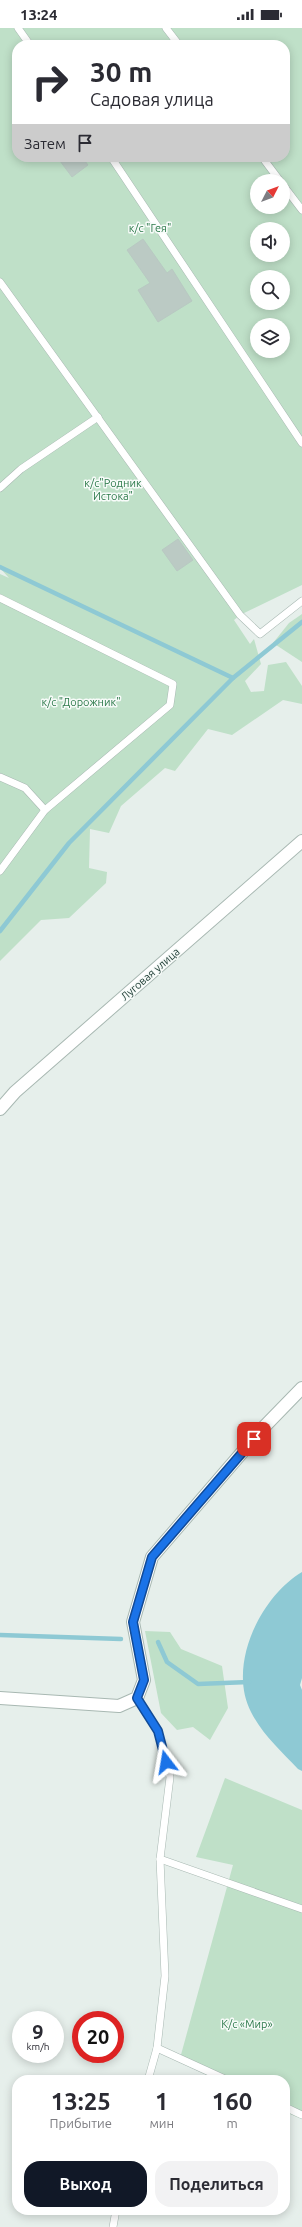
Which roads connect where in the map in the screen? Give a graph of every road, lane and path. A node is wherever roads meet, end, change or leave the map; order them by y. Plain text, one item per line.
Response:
1 (18, 28) edge
2 (166, 28) edge
3 (26, 40) edge
4 (175, 40) edge
5 (114, 162) edge
6 (266, 162) edge
7 (275, 174) edge
8 (290, 194) edge
9 (302, 210) edge
10 (0, 282) edge
11 (98, 417) junction
12 (302, 442) edge
13 (0, 488) edge
14 (0, 598) edge
15 (302, 601) edge
16 (0, 777) edge
17 (45, 810) junction
18 (302, 841) edge
19 (0, 871) edge
20 (0, 1109) edge
21 (302, 1388) edge
22 (0, 1698) edge
23 (137, 1698) junction
24 (160, 1858) junction
25 (302, 1909) edge
26 (157, 2048) junction
27 (149, 2075) edge
28 (216, 2075) edge
29 (290, 2110) edge
30 (302, 2116) edge
31 (115, 2215) edge
32 (113, 2227) edge

1 - 3 lane
2 - 4 lane
5 - 12 lane
6 - 7 lane
8 - 9 lane
10 - 11 lane
11 - 13 lane
11 - 15 lane
14 - 17 lane
16 - 17 lane
17 - 19 lane
18 - 20 street, Луговая улица
21 - 23 street
22 - 23 street
23 - 24 lane
24 - 25 lane
24 - 26 lane
26 - 27 lane
26 - 28 lane
29 - 30 lane
31 - 32 lane

